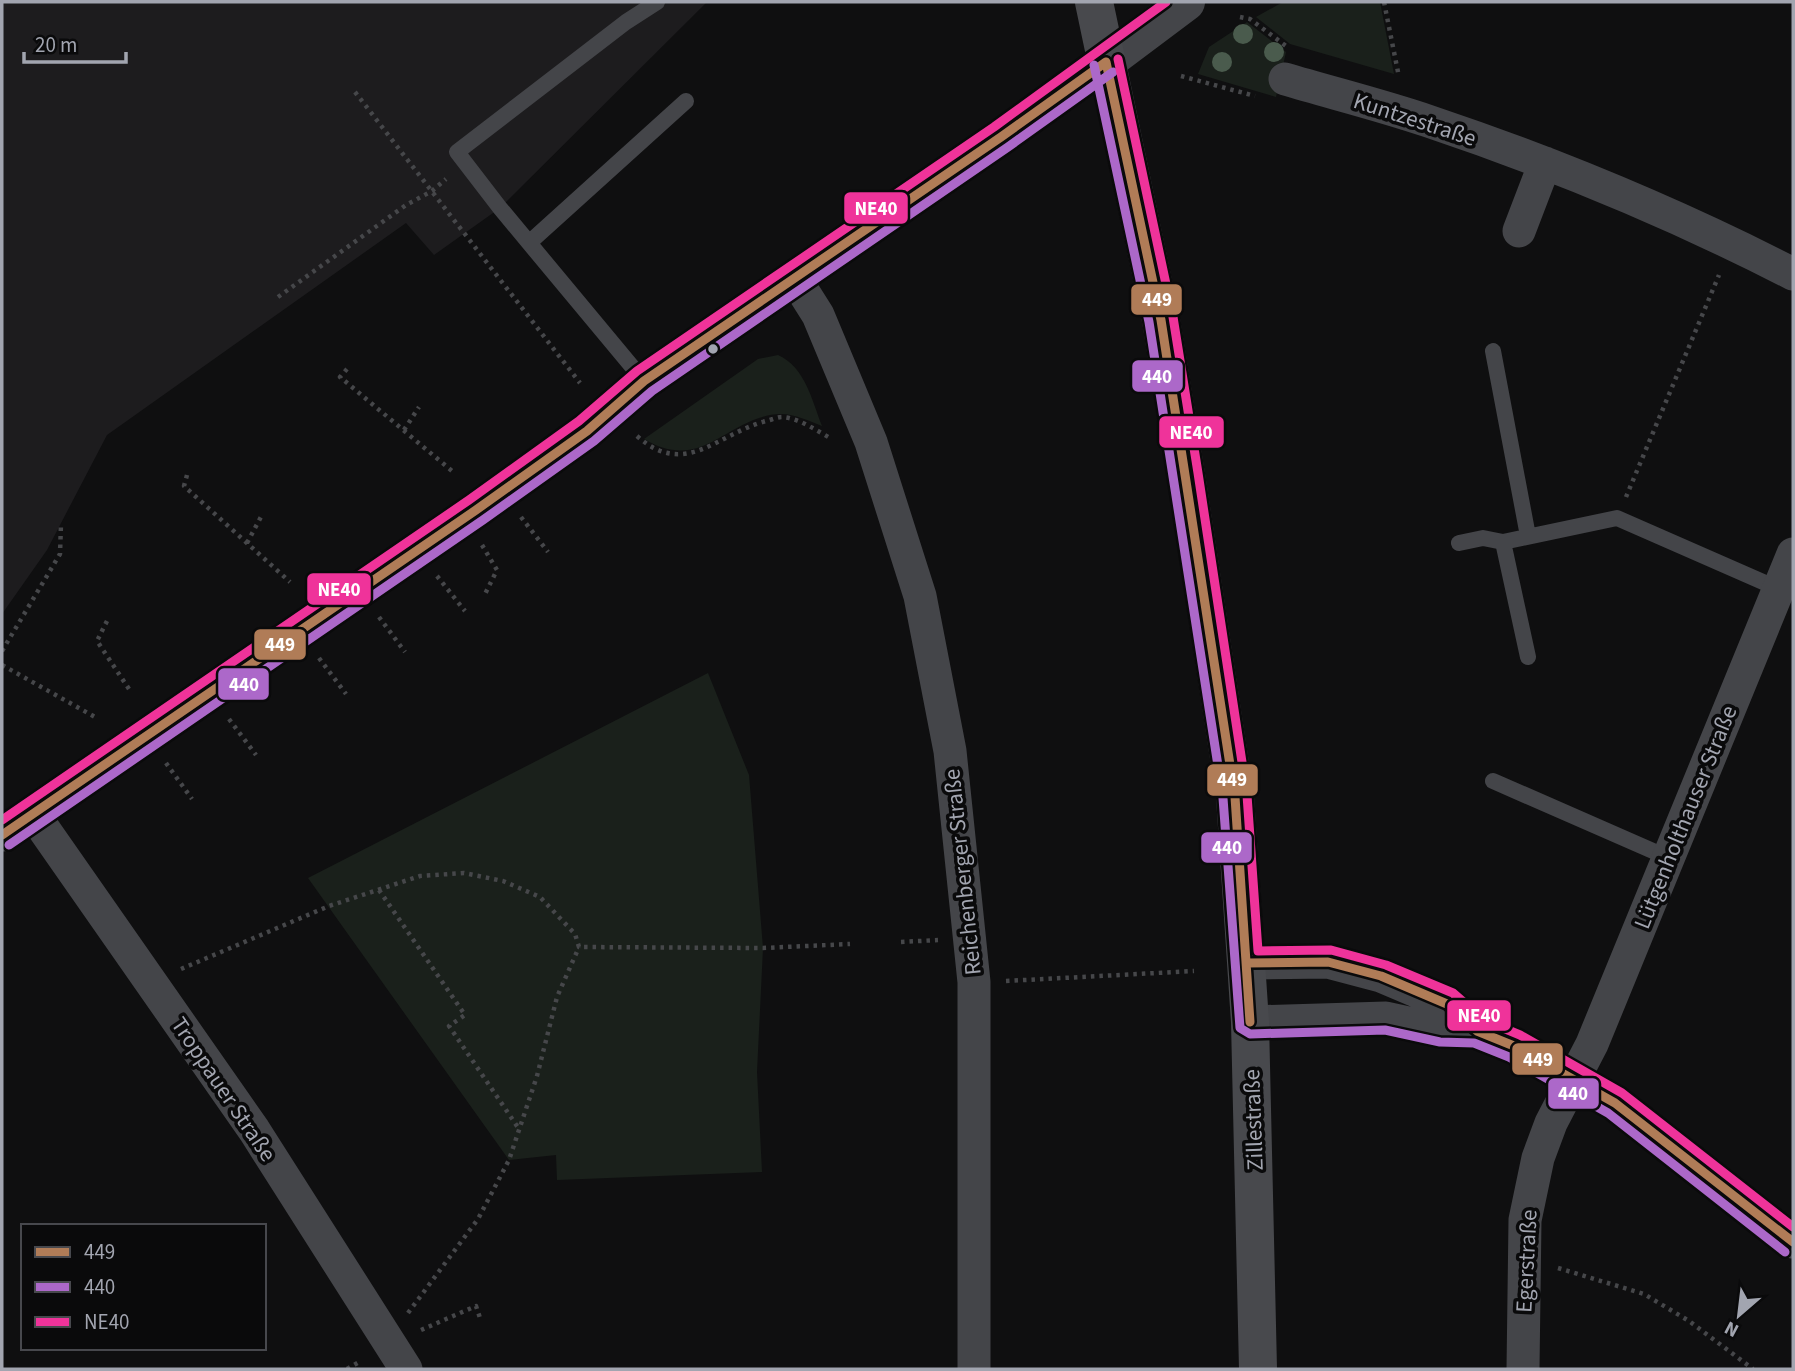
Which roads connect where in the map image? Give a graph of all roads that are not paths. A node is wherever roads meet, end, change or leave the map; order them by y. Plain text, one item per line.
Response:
1 (657, 2) edge
2 (1094, 2) edge
3 (1186, 2) edge
4 (1106, 62) junction
5 (1284, 79) road end
6 (686, 101) dead end
7 (1545, 163) junction
8 (1519, 231) dead end
9 (530, 242) junction
10 (1793, 274) edge
11 (794, 277) junction
12 (1493, 351) dead end
13 (644, 381) junction
14 (1528, 536) junction
15 (1459, 542) dead end
16 (1503, 542) junction
17 (1793, 554) edge
18 (1779, 589) junction
19 (1528, 657) dead end
20 (1493, 781) dead end
21 (34, 815) junction
22 (2, 835) edge
23 (1669, 858) junction
24 (1247, 963) junction
25 (1250, 1022) junction
26 (1477, 1031) junction
27 (1574, 1079) junction
28 (1793, 1242) edge
29 (406, 1369) edge
30 (974, 1369) edge
31 (1258, 1369) edge
32 (1523, 1369) edge

1 - 9 lane
2 - 4 main road, Zillestraße
3 - 4 street
4 - 11 street
4 - 24 main road, Zillestraße
5 - 7 street, Kuntzestraße
6 - 9 lane
7 - 8 street
7 - 10 street, Kuntzestraße
9 - 13 lane
11 - 13 street
11 - 30 street, Reichenberger Straße
12 - 14 lane
13 - 21 street
14 - 16 lane
14 - 18 lane
15 - 16 lane
16 - 19 lane
17 - 18 street, Lütgenholthauser Straße
18 - 23 street, Lütgenholthauser Straße
20 - 23 lane
21 - 22 street
21 - 29 street, Troppauer Straße
23 - 27 street, Lütgenholthauser Straße
24 - 25 main road, Zillestraße
24 - 26 street
25 - 26 street
25 - 31 main road, Zillestraße
26 - 27 street
27 - 28 street
27 - 32 street, Egerstraße

